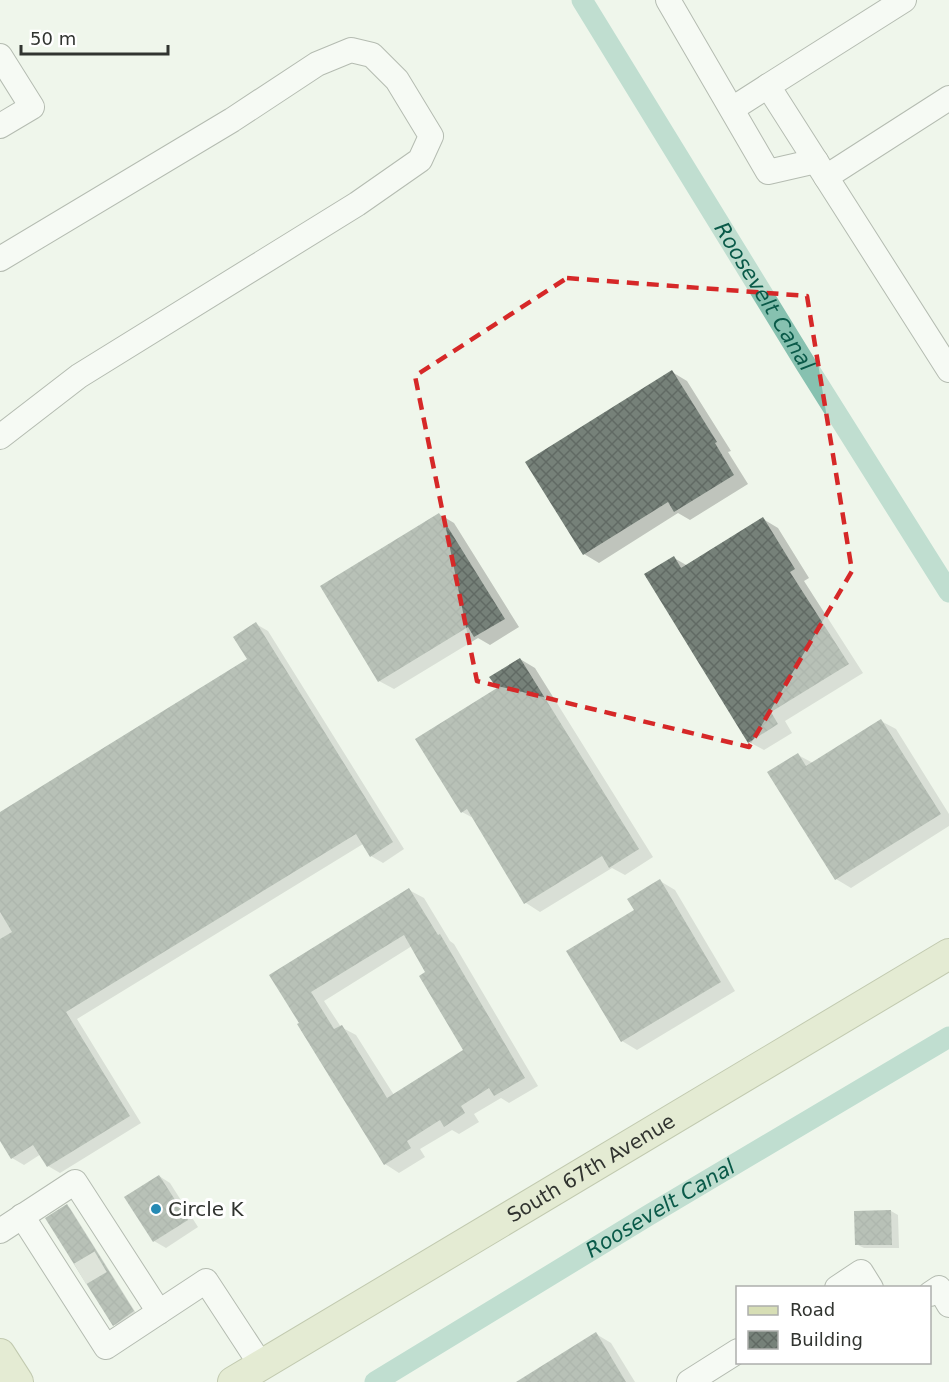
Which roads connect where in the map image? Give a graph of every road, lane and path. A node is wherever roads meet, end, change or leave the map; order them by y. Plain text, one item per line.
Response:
1 (668, 0) edge
2 (904, 0) edge
3 (0, 56) edge
4 (768, 86) junction
5 (949, 98) edge
6 (732, 109) junction
7 (0, 126) edge
8 (821, 169) junction
9 (0, 259) edge
10 (949, 370) edge
11 (0, 437) edge
12 (949, 954) edge
13 (22, 1216) junction
14 (0, 1231) edge
15 (839, 1286) edge
16 (870, 1286) edge
17 (931, 1293) edge
18 (949, 1305) edge
19 (159, 1312) junction
20 (736, 1352) edge
21 (0, 1354) edge
22 (261, 1365) junction
23 (18, 1382) edge
24 (233, 1382) edge
25 (689, 1382) edge

1 - 6 street
2 - 4 street
3 - 7 street
4 - 6 street
4 - 8 street
5 - 8 street
6 - 8 street
8 - 10 street
9 - 11 street
12 - 22 main road, South 67th Avenue
13 - 14 street
13 - 19 street
13 - 19 street
15 - 16 street
17 - 18 street
19 - 22 street
20 - 25 street
21 - 23 main road
22 - 24 main road, South 67th Avenue

